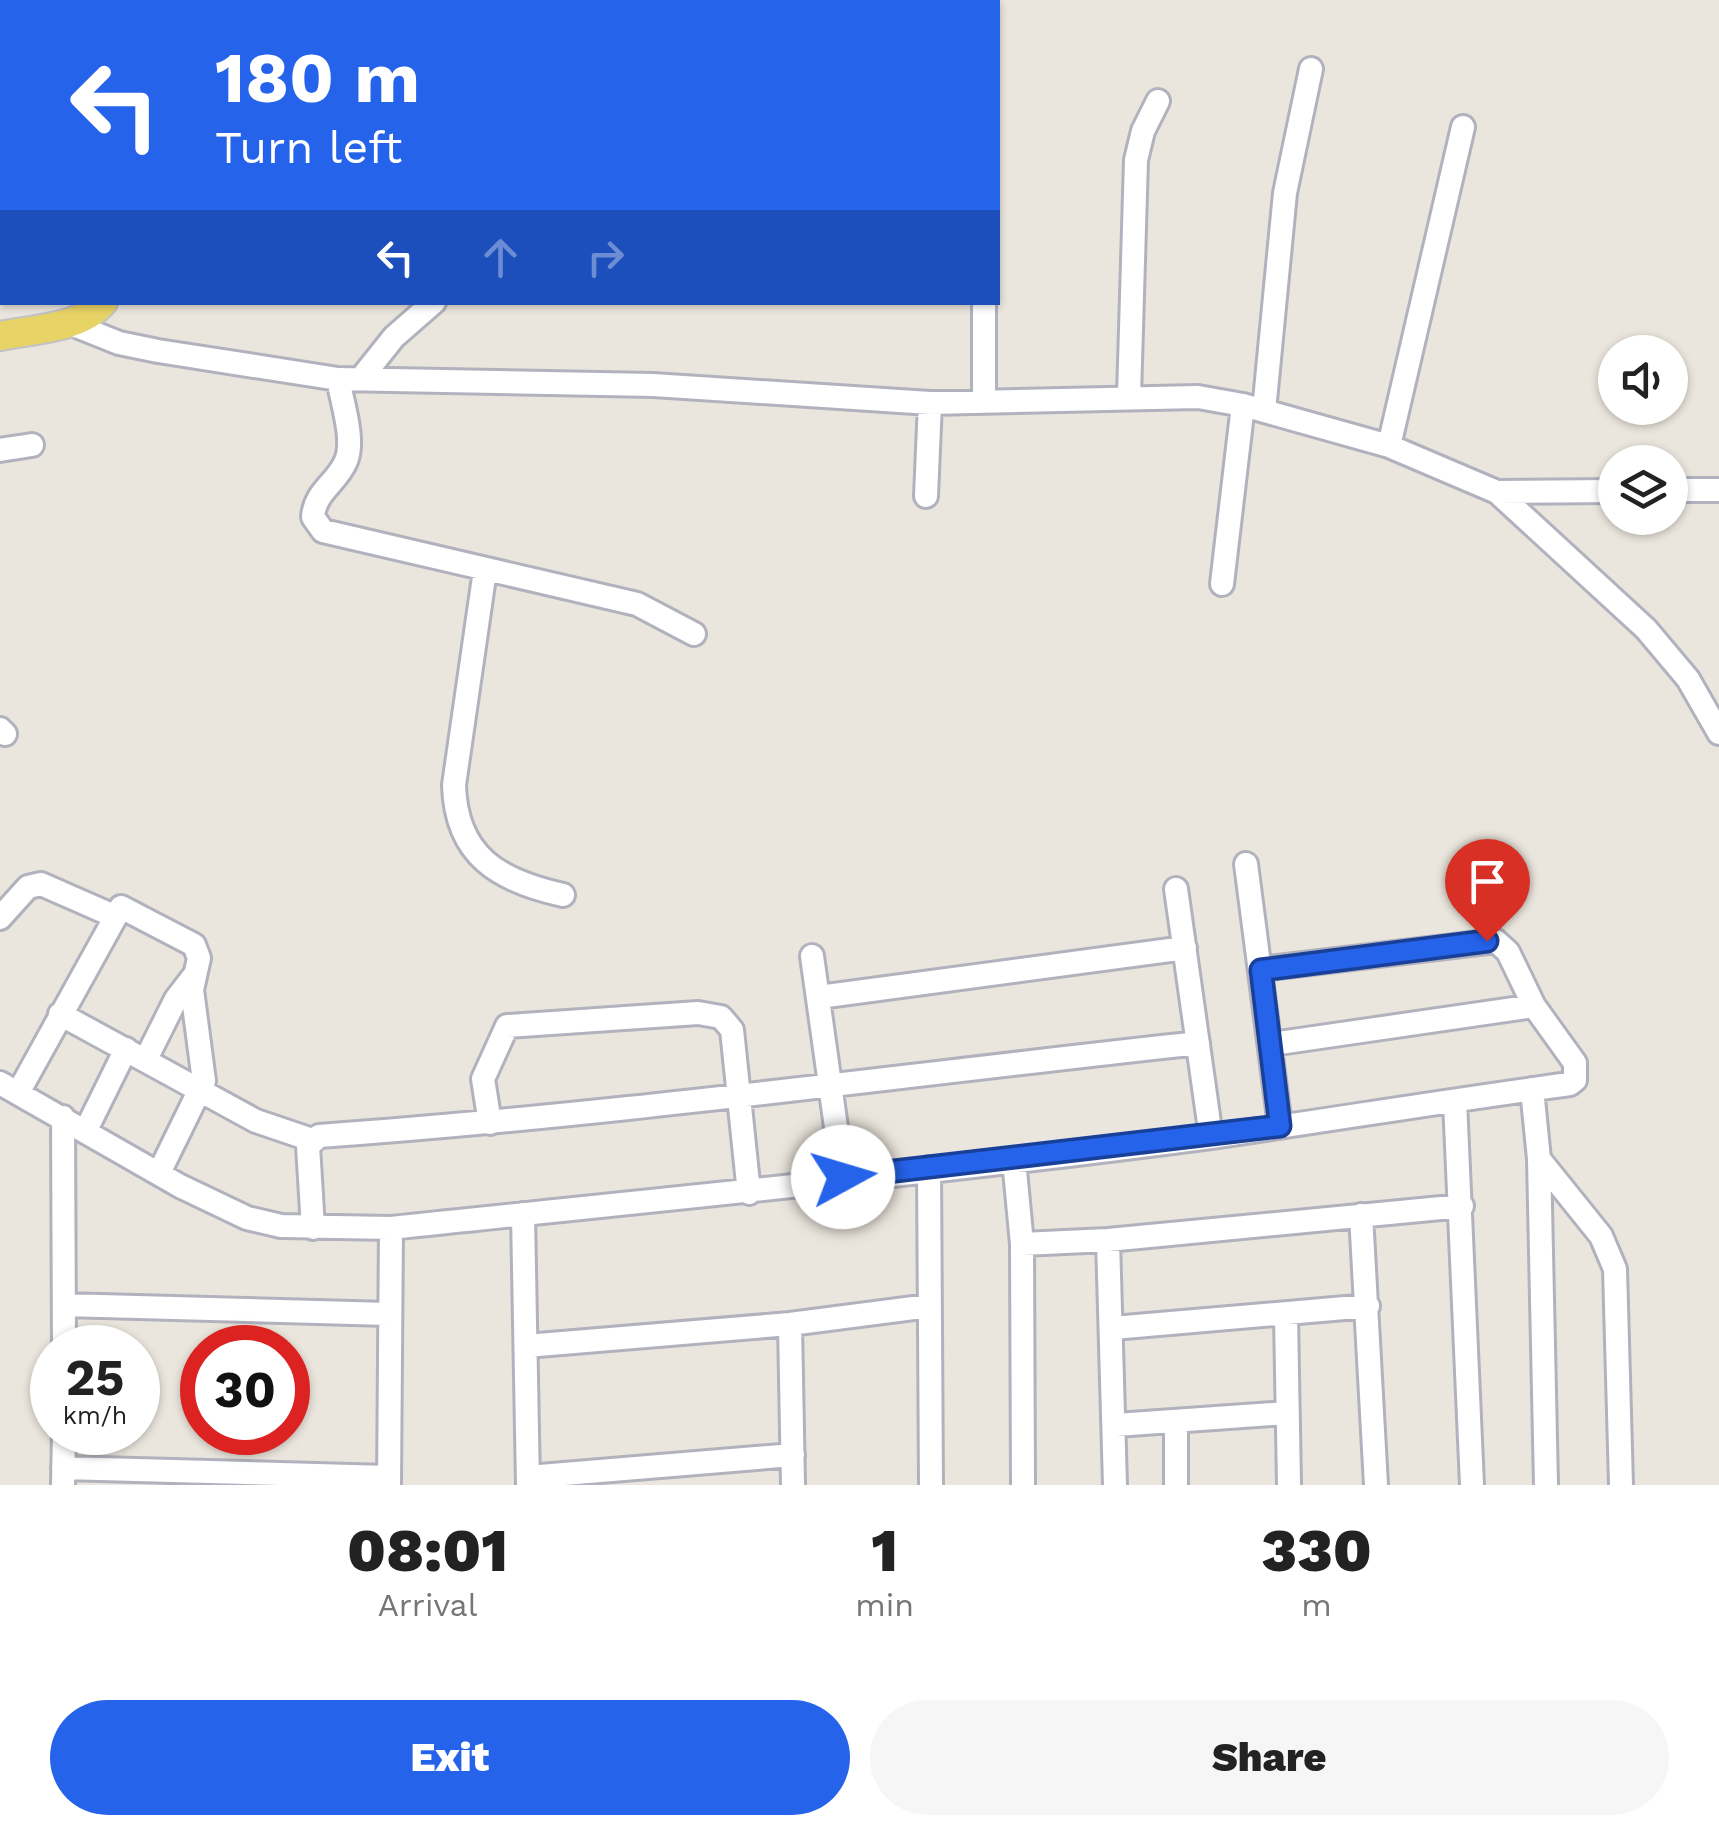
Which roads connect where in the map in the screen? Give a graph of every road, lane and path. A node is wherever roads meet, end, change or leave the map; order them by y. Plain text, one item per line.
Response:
1 (1312, 69) dead end
2 (1158, 102) dead end
3 (1463, 127) dead end
4 (101, 305) edge
5 (431, 305) edge
6 (984, 305) edge
7 (69, 322) junction
8 (0, 336) edge
9 (362, 377) junction
10 (338, 379) junction
11 (1129, 396) junction
12 (984, 401) junction
13 (930, 403) junction
14 (1253, 408) junction
15 (32, 444) dead end
16 (1389, 446) junction
17 (0, 450) edge
18 (1688, 490) edge
19 (1719, 490) edge
20 (1598, 491) edge
21 (1497, 492) junction
22 (926, 496) dead end
23 (484, 570) junction
24 (1222, 584) dead end
25 (694, 634) dead end
26 (1719, 733) edge
27 (1246, 864) dead end
28 (1176, 889) dead end
29 (564, 895) dead end
30 (114, 916) junction
31 (0, 918) edge
32 (1184, 948) junction
33 (812, 956) dead end
34 (1261, 970) junction
35 (193, 977) junction
36 (819, 998) junction
37 (1534, 1006) junction
38 (60, 1014) junction
39 (1198, 1044) junction
40 (1272, 1044) junction
41 (136, 1054) junction
42 (830, 1084) junction
43 (9, 1088) edge
44 (1532, 1089) junction
45 (201, 1091) junction
46 (739, 1098) junction
47 (1455, 1100) junction
48 (63, 1117) junction
49 (490, 1123) junction
50 (1280, 1126) junction
51 (86, 1130) junction
52 (1211, 1136) junction
53 (312, 1140) junction
54 (1540, 1159) junction
55 (1014, 1160) junction
56 (929, 1168) junction
57 (159, 1173) junction
58 (843, 1177) junction
59 (749, 1193) junction
60 (1462, 1206) junction
61 (524, 1214) junction
62 (1361, 1215) junction
63 (313, 1228) junction
64 (391, 1228) junction
65 (1108, 1240) junction
66 (1022, 1244) junction
67 (64, 1304) junction
68 (929, 1306) junction
69 (1368, 1306) junction
70 (388, 1314) junction
71 (1286, 1316) junction
72 (790, 1324) junction
73 (64, 1325) edge
74 (1113, 1328) junction
75 (526, 1346) junction
76 (1287, 1413) junction
77 (1176, 1421) junction
78 (1116, 1425) junction
79 (792, 1455) junction
80 (63, 1477) edge
81 (656, 1477) edge
82 (223, 1479) edge
83 (388, 1481) edge
84 (528, 1481) edge
85 (794, 1485) edge
86 (932, 1485) edge
87 (1023, 1485) edge
88 (1115, 1485) edge
89 (1176, 1485) edge
90 (1289, 1485) edge
91 (1376, 1485) edge
92 (1472, 1485) edge
93 (1546, 1485) edge
94 (1621, 1485) edge

1 - 14 street
2 - 11 street
3 - 16 street
4 - 7 main road
5 - 9 street
6 - 12 street
7 - 8 main road
7 - 10 street
9 - 10 street
9 - 13 street
10 - 23 street
11 - 12 street
11 - 14 street
12 - 13 street
13 - 22 street
14 - 16 street
14 - 24 street
15 - 17 street
16 - 21 street
18 - 19 street
20 - 21 street
21 - 26 street
23 - 25 street
23 - 29 street
27 - 34 street
28 - 32 street
30 - 31 street
30 - 35 street
30 - 38 street
32 - 36 street
32 - 39 street
33 - 36 street
34 - 37 street
34 - 40 street
35 - 41 street
35 - 45 street
36 - 42 street
37 - 40 street
37 - 44 street
38 - 41 street
38 - 43 street
39 - 42 street
39 - 52 street
40 - 50 street
41 - 45 street
41 - 51 street
42 - 46 street
42 - 58 street
43 - 48 street
44 - 47 street
44 - 54 street
45 - 53 street
45 - 57 street
46 - 49 street
46 - 49 street
46 - 59 street
47 - 50 street
47 - 60 street
48 - 51 street
48 - 67 street
49 - 53 street
50 - 52 street
51 - 57 street
52 - 55 street
53 - 63 street
54 - 93 street
54 - 94 street
55 - 56 street
55 - 66 street
56 - 58 street
56 - 68 street
57 - 63 street
58 - 59 street
59 - 61 street
60 - 62 street
60 - 92 street
61 - 64 street
61 - 75 street
62 - 65 street
62 - 69 street
63 - 64 street
64 - 70 street
65 - 66 street
65 - 74 street
66 - 87 street
67 - 70 street
67 - 73 street
68 - 72 street
68 - 86 street
69 - 71 street
69 - 91 street
70 - 83 street
71 - 74 street
71 - 76 street
72 - 75 street
72 - 79 street
74 - 78 street
75 - 84 street
76 - 77 street
76 - 90 street
77 - 78 street
77 - 89 street
78 - 88 street
79 - 81 street
79 - 85 street
80 - 82 street
81 - 84 street
82 - 83 street

